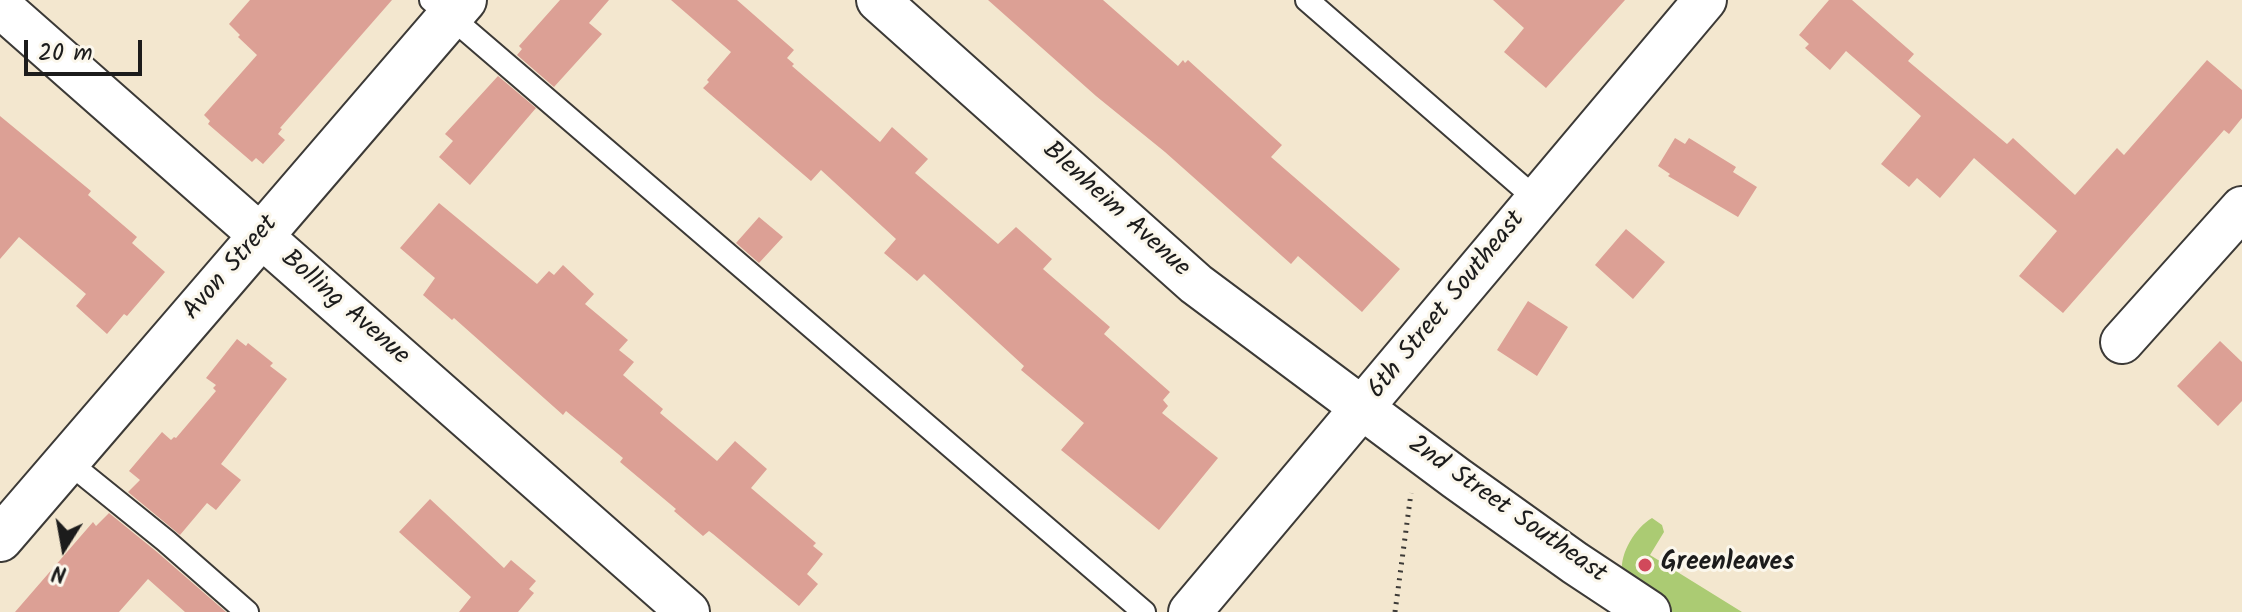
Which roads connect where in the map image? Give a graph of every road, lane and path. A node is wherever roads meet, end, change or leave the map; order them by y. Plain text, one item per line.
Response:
1 (878, 0) edge
2 (1307, 0) edge
3 (1705, 0) edge
4 (0, 6) edge
5 (448, 6) edge
6 (1536, 199) junction
7 (2242, 208) edge
8 (261, 235) junction
9 (2122, 342) dead end
10 (1363, 409) junction
11 (1417, 449) junction
12 (67, 461) junction
13 (0, 539) edge
14 (247, 612) edge
15 (688, 612) edge
16 (1144, 612) edge
17 (1190, 612) edge
18 (1395, 612) edge
19 (1649, 612) edge

1 - 10 street, Blenheim Avenue
2 - 6 lane
3 - 6 street, 6th Street Southeast
4 - 8 street, Bolling Avenue
5 - 8 main road, Avon Street
5 - 16 lane
6 - 10 street, 6th Street Southeast
7 - 9 street
8 - 12 main road, Avon Street
8 - 15 street, Bolling Avenue
10 - 11 street, 2nd Street Southeast
10 - 17 street, 6th Street Southeast
11 - 18 path
11 - 19 street, 2nd Street Southeast
12 - 13 main road, Avon Street
12 - 14 lane

